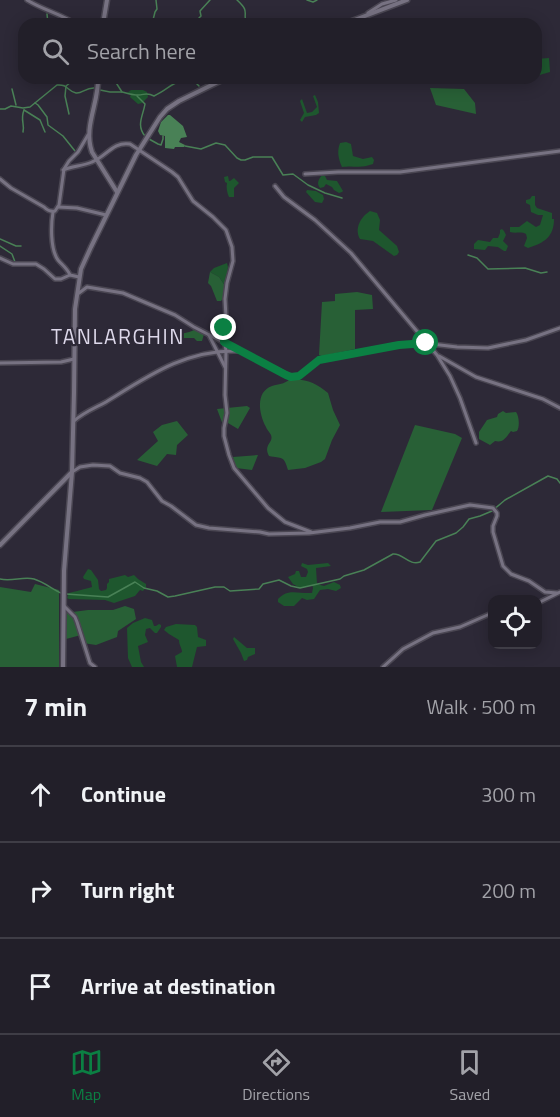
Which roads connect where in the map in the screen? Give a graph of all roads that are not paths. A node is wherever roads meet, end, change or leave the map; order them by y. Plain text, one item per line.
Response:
1 (27, 0) edge
2 (107, 0) edge
3 (396, 0) edge
4 (408, 0) edge
5 (365, 16) junction
6 (67, 18) edge
7 (104, 18) edge
8 (360, 18) edge
9 (98, 84) edge
10 (214, 84) edge
11 (90, 130) junction
12 (139, 150) junction
13 (560, 151) edge
14 (97, 159) junction
15 (63, 170) junction
16 (305, 174) dead end
17 (0, 179) edge
18 (274, 186) dead end
19 (117, 193) junction
20 (58, 207) junction
21 (53, 212) junction
22 (106, 215) junction
23 (0, 258) edge
24 (70, 275) junction
25 (79, 277) junction
26 (76, 296) junction
27 (560, 328) edge
28 (208, 334) junction
29 (224, 342) junction
30 (426, 343) junction
31 (226, 351) junction
32 (240, 351) junction
33 (217, 352) junction
34 (437, 355) junction
35 (75, 359) junction
36 (0, 363) edge
37 (226, 371) junction
38 (560, 408) edge
39 (73, 421) junction
40 (476, 443) dead end
41 (72, 472) junction
42 (314, 533) junction
43 (0, 545) edge
44 (558, 592) edge
45 (542, 600) edge
46 (63, 606) junction
47 (488, 615) edge
48 (63, 667) edge
49 (95, 667) edge
50 (384, 667) edge

1 - 6 street
2 - 7 street
3 - 5 street
4 - 5 street
5 - 8 street
9 - 11 street
10 - 12 street
11 - 14 street
11 - 15 street
12 - 14 street
12 - 19 street
12 - 29 street
13 - 16 street
14 - 15 street
14 - 19 street
15 - 20 street
17 - 21 street
18 - 30 street
19 - 22 street
20 - 21 street
20 - 22 street
21 - 24 street
22 - 25 street
23 - 24 street
24 - 25 street
25 - 26 street
26 - 28 street
26 - 35 street
27 - 30 street
28 - 29 street
28 - 33 street
29 - 31 street
29 - 32 street
30 - 32 street
30 - 34 street
31 - 32 street
31 - 33 street
31 - 37 street
33 - 37 street
33 - 39 street
34 - 38 street
34 - 40 street
35 - 36 street
35 - 39 street
37 - 42 street
39 - 41 street
41 - 42 street
41 - 43 street
41 - 46 street
42 - 44 street
44 - 45 street
46 - 48 street
46 - 49 street
47 - 50 street

